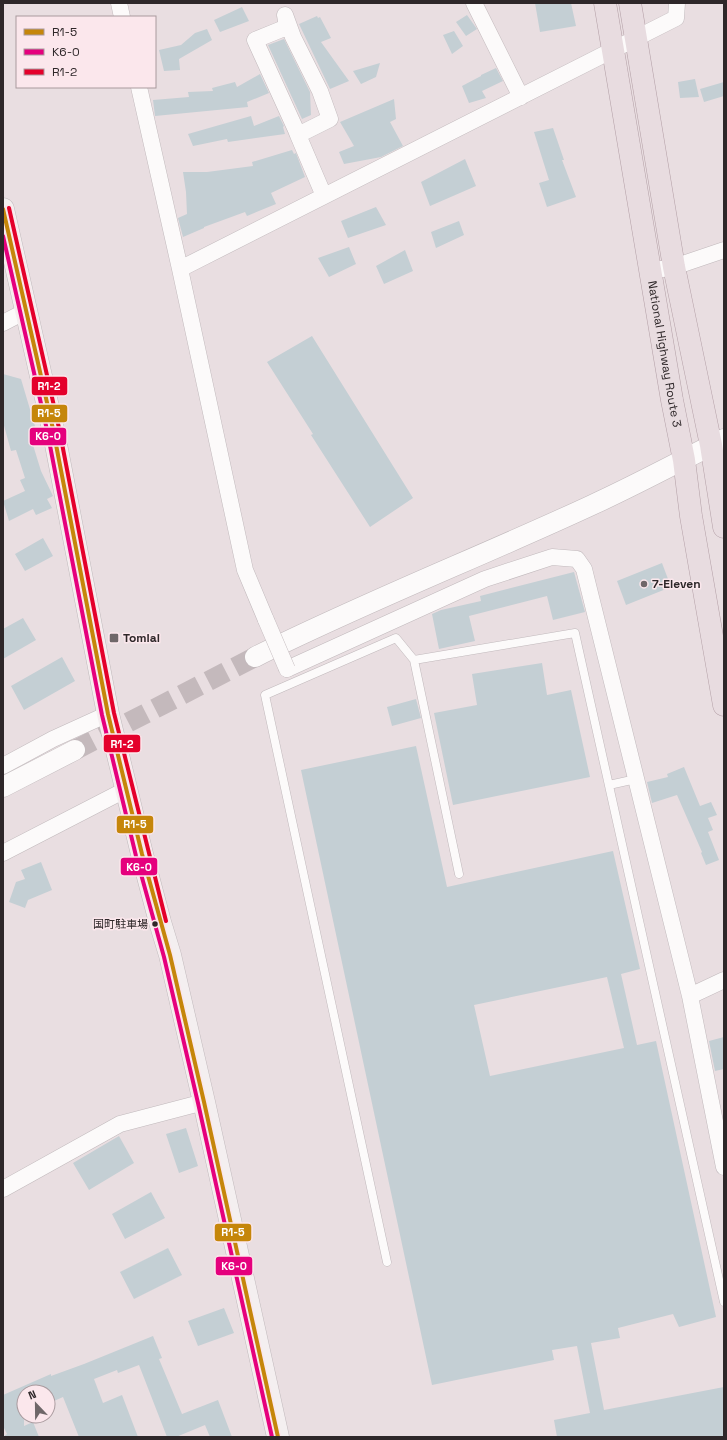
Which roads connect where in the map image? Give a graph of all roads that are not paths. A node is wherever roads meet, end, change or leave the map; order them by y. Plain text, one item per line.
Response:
1 (119, 3) edge
2 (474, 3) edge
3 (605, 3) edge
4 (630, 3) edge
5 (677, 3) edge
6 (122, 16) edge
7 (636, 38) junction
8 (613, 50) junction
9 (138, 88) edge
10 (521, 97) junction
11 (298, 135) junction
12 (324, 196) junction
13 (3, 209) edge
14 (724, 250) edge
15 (674, 267) junction
16 (180, 268) junction
17 (650, 271) junction
18 (26, 311) junction
19 (3, 323) edge
20 (718, 442) edge
21 (684, 460) junction
22 (724, 527) edge
23 (255, 657) tunnel mouth
24 (414, 660) junction
25 (724, 705) edge
26 (108, 714) junction
27 (75, 750) tunnel mouth
28 (3, 766) edge
29 (636, 779) junction
30 (609, 785) junction
31 (3, 788) edge
32 (127, 789) junction
33 (3, 853) edge
34 (459, 874) dead end
35 (724, 980) edge
36 (690, 996) junction
37 (204, 1102) junction
38 (724, 1168) edge
39 (3, 1189) edge
40 (387, 1262) dead end
41 (724, 1302) edge
42 (278, 1437) edge

1 - 6 street
2 - 10 street
3 - 8 highway, National Highway Route 3
4 - 7 highway, National Highway Route 3
5 - 7 street
7 - 8 street
7 - 15 highway, National Highway Route 3
8 - 10 street
8 - 17 highway, National Highway Route 3
9 - 16 street
10 - 12 street
11 - 11 street
11 - 12 street
12 - 16 street
13 - 18 main road
14 - 15 street
15 - 17 street
15 - 20 highway, National Highway Route 3
16 - 29 street, bridge
17 - 21 highway, National Highway Route 3
18 - 19 street
18 - 26 main road
20 - 21 street
20 - 22 highway, National Highway Route 3
21 - 23 street
21 - 25 highway, National Highway Route 3
24 - 30 lane
24 - 34 lane
24 - 40 lane
26 - 28 street
26 - 32 main road
27 - 31 street
29 - 30 lane
29 - 36 street
30 - 41 lane
32 - 33 street
32 - 37 main road
35 - 36 street
36 - 38 street
37 - 39 street
37 - 42 main road

